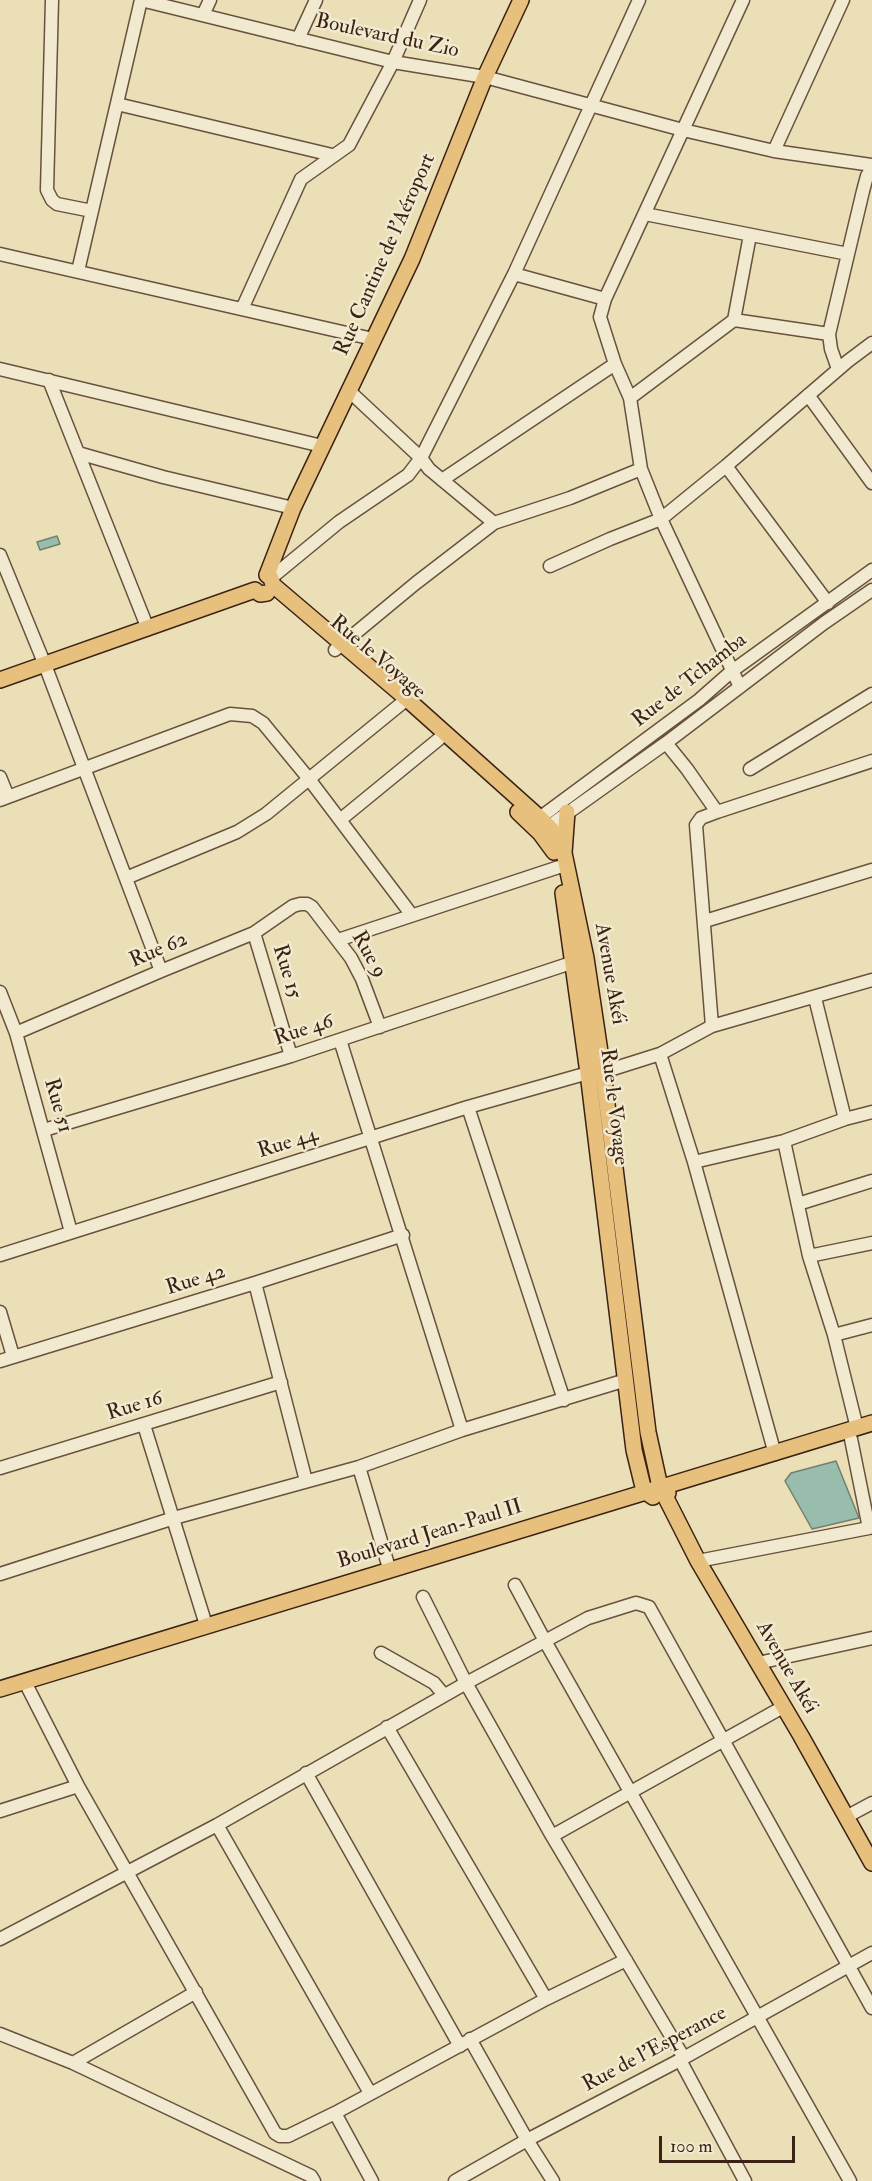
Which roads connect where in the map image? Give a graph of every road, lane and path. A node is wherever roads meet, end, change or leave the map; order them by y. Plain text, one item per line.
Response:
1 (52, 0) edge
2 (141, 0) edge
3 (210, 0) edge
4 (316, 0) edge
5 (420, 0) edge
6 (521, 0) edge
7 (639, 0) edge
8 (742, 0) edge
9 (843, 0) edge
10 (203, 15) junction
11 (298, 39) junction
12 (393, 62) junction
13 (485, 77) junction
14 (117, 104) junction
15 (590, 106) junction
16 (683, 130) junction
17 (774, 151) junction
18 (332, 155) junction
19 (872, 166) edge
20 (92, 212) junction
21 (645, 214) junction
22 (750, 235) junction
23 (0, 254) edge
24 (848, 254) junction
25 (78, 271) junction
26 (514, 274) junction
27 (605, 299) junction
28 (242, 309) junction
29 (734, 320) junction
30 (829, 334) junction
31 (373, 339) junction
32 (872, 343) edge
33 (615, 364) junction
34 (0, 369) edge
35 (838, 369) junction
36 (49, 380) junction
37 (348, 390) junction
38 (808, 395) junction
39 (630, 398) junction
40 (322, 446) junction
41 (78, 453) junction
42 (421, 458) junction
43 (726, 466) junction
44 (641, 469) junction
45 (442, 480) junction
46 (872, 482) edge
47 (293, 508) junction
48 (661, 519) junction
49 (494, 523) junction
50 (0, 555) edge
51 (550, 566) dead end
52 (872, 570) edge
53 (266, 584) junction
54 (868, 594) edge
55 (828, 603) junction
56 (872, 609) edge
57 (148, 629) junction
58 (339, 647) junction
59 (45, 665) junction
60 (732, 671) junction
61 (0, 680) edge
62 (740, 687) junction
63 (872, 694) edge
64 (404, 702) junction
65 (439, 739) junction
66 (666, 743) junction
67 (872, 761) edge
68 (84, 769) junction
69 (750, 769) dead end
70 (0, 777) edge
71 (309, 779) junction
72 (4, 798) edge
73 (567, 812) junction
74 (717, 812) junction
75 (340, 820) junction
76 (540, 825) junction
77 (563, 862) junction
78 (872, 870) edge
79 (126, 878) junction
80 (312, 908) joint
81 (411, 914) junction
82 (705, 921) junction
83 (255, 933) junction
84 (338, 940) junction
85 (579, 960) junction
86 (161, 971) junction
87 (872, 980) edge
88 (0, 992) edge
89 (815, 998) junction
90 (712, 1026) junction
91 (380, 1027) junction
92 (16, 1033) junction
93 (340, 1040) junction
94 (660, 1054) junction
95 (291, 1056) junction
96 (596, 1072) junction
97 (468, 1107) junction
98 (872, 1112) edge
99 (845, 1119) junction
100 (44, 1130) junction
101 (370, 1138) junction
102 (784, 1141) junction
103 (694, 1162) junction
104 (872, 1181) edge
105 (798, 1204) junction
106 (71, 1232) junction
107 (403, 1236) junction
108 (872, 1243) edge
109 (0, 1255) edge
110 (809, 1256) junction
111 (255, 1283) junction
112 (0, 1312) edge
113 (872, 1325) edge
114 (834, 1335) junction
115 (14, 1356) junction
116 (0, 1360) edge
117 (626, 1380) junction
118 (280, 1382) junction
119 (564, 1400) junction
120 (144, 1425) junction
121 (462, 1430) junction
122 (863, 1431) edge
123 (775, 1454) junction
124 (359, 1467) junction
125 (0, 1468) edge
126 (306, 1481) junction
127 (658, 1492) junction
128 (174, 1518) junction
129 (871, 1527) edge
130 (698, 1561) junction
131 (389, 1568) junction
132 (1, 1572) edge
133 (516, 1584) dead end
134 (423, 1597) dead end
135 (206, 1625) junction
136 (872, 1638) edge
137 (545, 1641) junction
138 (381, 1653) dead end
139 (758, 1664) junction
140 (466, 1683) junction
141 (28, 1688) junction
142 (0, 1689) edge
143 (444, 1695) junction
144 (0, 1697) edge
145 (783, 1707) junction
146 (387, 1727) junction
147 (723, 1741) junction
148 (306, 1773) junction
149 (78, 1786) junction
150 (632, 1792) junction
151 (872, 1803) edge
152 (0, 1811) edge
153 (846, 1817) junction
154 (217, 1825) junction
155 (552, 1836) junction
156 (872, 1863) edge
157 (128, 1871) junction
158 (0, 1939) edge
159 (872, 1953) edge
160 (626, 1960) junction
161 (849, 1966) junction
162 (196, 1992) junction
163 (546, 1999) junction
164 (872, 2008) edge
165 (758, 2017) junction
166 (0, 2034) edge
167 (465, 2042) junction
168 (682, 2059) junction
169 (73, 2062) junction
170 (370, 2093) junction
171 (335, 2113) junction
172 (527, 2140) junction
173 (314, 2181) edge
174 (372, 2181) edge
175 (455, 2181) edge
176 (554, 2181) edge
177 (745, 2181) edge
178 (849, 2181) edge

1 - 20 street
2 - 10 street, Boulevard du Zio
2 - 14 street
3 - 10 street
4 - 11 street
5 - 12 street
6 - 13 main road, Rue Cantine de l'Aéroport
7 - 15 street
8 - 16 street
9 - 17 street
10 - 11 street, Boulevard du Zio
11 - 12 street, Boulevard du Zio
12 - 13 street, Boulevard du Zio
12 - 18 street
13 - 15 street, Boulevard du Zio
13 - 31 main road, Rue Cantine de l'Aéroport
14 - 18 street
14 - 20 street
15 - 16 street, Boulevard du Zio
15 - 26 street
16 - 17 street, Boulevard du Zio
16 - 21 street
17 - 19 street, Boulevard du Zio
18 - 28 street
19 - 24 street
20 - 25 street
21 - 22 street
21 - 27 street
22 - 24 street
22 - 29 street
23 - 25 street
24 - 30 street
25 - 28 street
26 - 27 street
26 - 42 street
27 - 33 street
28 - 31 street
29 - 30 street
29 - 39 street
30 - 35 street
31 - 37 main road, Rue Cantine de l'Aéroport
32 - 35 street
33 - 39 street
33 - 45 street
34 - 36 street
35 - 38 street
36 - 40 street
36 - 41 street
37 - 40 main road, Rue Cantine de l'Aéroport
37 - 42 street
38 - 43 street
38 - 46 street
39 - 44 street
40 - 47 main road, Rue Cantine de l'Aéroport
41 - 47 street
41 - 57 street
42 - 45 street
42 - 53 street
43 - 48 street
43 - 55 street
44 - 48 street
44 - 49 street
45 - 49 street
47 - 53 main road, Rue Cantine de l'Aéroport
48 - 51 street
48 - 60 street
49 - 58 street
50 - 59 street
52 - 55 street, Rue de Tchamba
53 - 57 main road
53 - 58 main road, Rue le Voyage
54 - 56 street
54 - 62 street, Rue de Tchamba
55 - 60 street, Rue de Tchamba
57 - 59 main road
58 - 64 main road, Rue le Voyage
59 - 61 main road
59 - 68 street
60 - 62 street
60 - 76 street, Rue de Tchamba
62 - 66 street, Rue de Tchamba
63 - 69 street
64 - 65 main road, Rue le Voyage
64 - 71 street
64 - 76 main road
65 - 75 street
65 - 76 main road, Rue le Voyage
66 - 73 street, Rue de Tchamba
66 - 74 street
67 - 74 street
68 - 71 street
68 - 72 street
68 - 79 street
70 - 72 street
71 - 75 street
71 - 79 street
73 - 76 street, Rue de Tchamba
73 - 77 main road
74 - 82 street
75 - 81 street
76 - 77 main road, Rue le Voyage
77 - 81 street
77 - 85 main road, Rue le Voyage
78 - 82 street
79 - 86 street
80 - 83 street, Rue 62
80 - 84 street, Rue 9
81 - 84 street
82 - 90 street
83 - 86 street, Rue 62
83 - 95 street, Rue 15
84 - 91 street, Rue 9
85 - 91 street, Rue 46
85 - 96 main road, Rue le Voyage
86 - 92 street, Rue 62
87 - 89 street, Rue 44
88 - 92 street, Rue 51
89 - 90 street, Rue 44
89 - 99 street
90 - 94 street, Rue 44
91 - 93 street, Rue 46
92 - 100 street, Rue 51
93 - 95 street, Rue 46
93 - 101 street
94 - 96 street, Rue 44
94 - 103 street
95 - 100 street, Rue 46
96 - 97 street, Rue 44
96 - 117 main road, Rue le Voyage
96 - 127 main road, Avenue Akéi
97 - 101 street, Rue 44
97 - 119 street
98 - 99 street
99 - 102 street
100 - 106 street, Rue 51
101 - 106 street, Rue 44
101 - 107 street
102 - 103 street
102 - 105 street
103 - 123 street
104 - 105 street
105 - 110 street
106 - 109 street, Rue 44
107 - 111 street, Rue 42
107 - 121 street
108 - 110 street
110 - 114 street
111 - 115 street, Rue 42
111 - 118 street
112 - 115 street
113 - 114 street
114 - 122 street
115 - 116 street, Rue 42
117 - 119 street
117 - 127 main road, Rue le Voyage
118 - 120 street, Rue 16
118 - 126 street
119 - 121 street
120 - 125 street, Rue 16
120 - 128 street
121 - 124 street
122 - 123 main road, Boulevard Jean-Paul II
122 - 127 main road, Boulevard Jean-Paul II
122 - 129 street
123 - 127 main road, Boulevard Jean-Paul II
124 - 126 street
124 - 131 street
126 - 128 street
127 - 130 main road, Avenue Akéi
127 - 131 main road, Boulevard Jean-Paul II
127 - 141 main road, Boulevard Jean-Paul II
128 - 132 street
128 - 135 street
129 - 130 street
130 - 139 main road, Avenue Akéi
131 - 135 main road, Boulevard Jean-Paul II
133 - 137 street
134 - 140 street
135 - 142 main road, Boulevard Jean-Paul II
136 - 139 street
137 - 140 street
137 - 147 street
137 - 150 street
138 - 143 street
139 - 145 main road, Avenue Akéi
140 - 143 street
140 - 155 street
141 - 144 main road, Boulevard Jean-Paul II
141 - 149 street
143 - 146 street
145 - 147 street
145 - 153 main road, Avenue Akéi
146 - 148 street
146 - 163 street
147 - 150 street
147 - 161 street
148 - 154 street
148 - 167 street
149 - 152 street
149 - 157 street
150 - 155 street
150 - 165 street
151 - 153 street
153 - 156 main road, Avenue Akéi
154 - 157 street
154 - 170 street
155 - 160 street
157 - 158 street
157 - 162 street
159 - 161 street, Rue de l'Esperance
160 - 163 street
160 - 168 street
161 - 164 street
161 - 165 street, Rue de l'Esperance
162 - 169 street
162 - 171 street
163 - 167 street
165 - 168 street, Rue de l'Esperance
165 - 178 street
166 - 169 street
167 - 170 street
167 - 172 street
168 - 172 street, Rue de l'Esperance
168 - 177 street
169 - 173 street
170 - 171 street
171 - 174 street
172 - 175 street, Rue de l'Esperance
172 - 176 street

